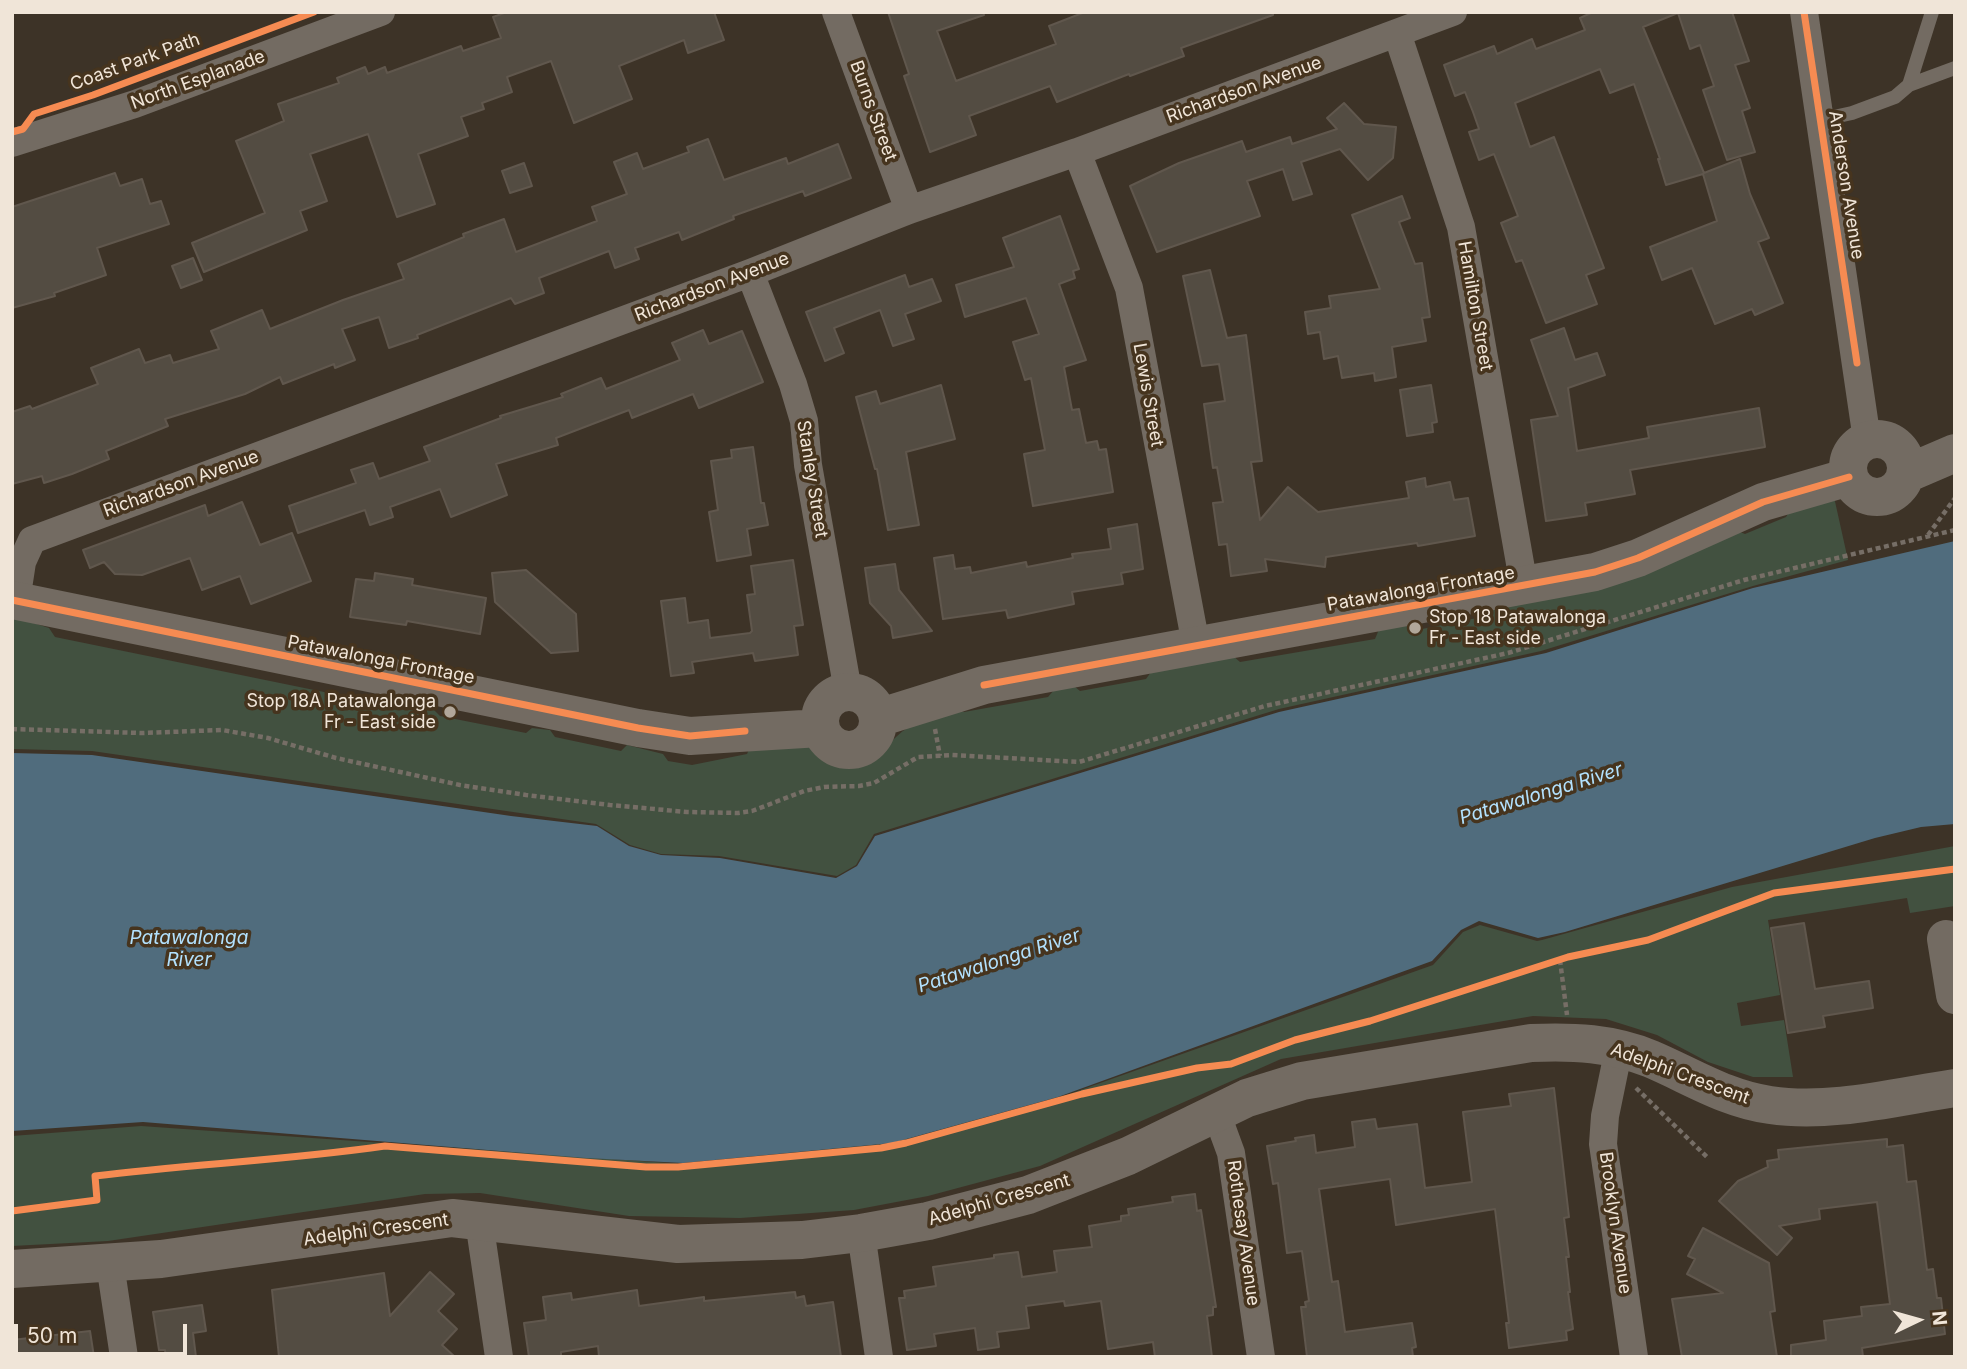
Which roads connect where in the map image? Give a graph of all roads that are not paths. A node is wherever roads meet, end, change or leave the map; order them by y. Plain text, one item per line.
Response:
1 (382, 12) edge
2 (836, 12) edge
3 (1453, 12) edge
4 (1804, 12) edge
5 (1932, 12) edge
6 (1397, 33) junction
7 (1955, 68) edge
8 (1909, 85) junction
9 (1821, 120) junction
10 (12, 143) edge
11 (1077, 152) junction
12 (909, 210) junction
13 (750, 273) junction
14 (1867, 440) junction
15 (1955, 453) edge
16 (1906, 474) junction
17 (1849, 477) junction
18 (1524, 586) junction
19 (14, 600) edge
20 (1196, 645) junction
21 (848, 691) junction
22 (878, 718) junction
23 (820, 728) junction
24 (1946, 939) dead end
25 (1955, 995) edge
26 (1619, 1048) junction
27 (1955, 1088) edge
28 (1216, 1112) junction
29 (479, 1221) junction
30 (861, 1233) junction
31 (110, 1264) junction
32 (12, 1269) edge
33 (124, 1357) edge
34 (499, 1357) edge
35 (879, 1357) edge
36 (1261, 1357) edge
37 (1634, 1357) edge

1 - 10 street, North Esplanade
2 - 12 street, Burns Street
3 - 6 street, Richardson Avenue
4 - 9 street, Anderson Avenue
5 - 8 lane
6 - 11 street, Richardson Avenue
6 - 18 street, Hamilton Street
7 - 8 lane
8 - 9 lane
9 - 14 street, Anderson Avenue
11 - 12 street, Richardson Avenue
11 - 20 street, Lewis Street
12 - 13 street, Richardson Avenue
13 - 19 street, Richardson Avenue
13 - 21 street, Stanley Street
14 - 16 street
14 - 17 street
15 - 16 street
16 - 17 street
17 - 18 street, Patawalonga Frontage
18 - 20 street, Patawalonga Frontage
19 - 23 street, Patawalonga Frontage
20 - 22 street, Patawalonga Frontage
21 - 22 street
21 - 23 street
22 - 23 street
24 - 25 street
26 - 27 street, Adelphi Crescent
26 - 28 street, Adelphi Crescent
26 - 37 street, Brooklyn Avenue
28 - 30 street, Adelphi Crescent
28 - 36 street, Rothesay Avenue
29 - 30 street, Adelphi Crescent
29 - 31 street, Adelphi Crescent
29 - 34 street
30 - 35 street
31 - 32 street, Adelphi Crescent
31 - 33 street

